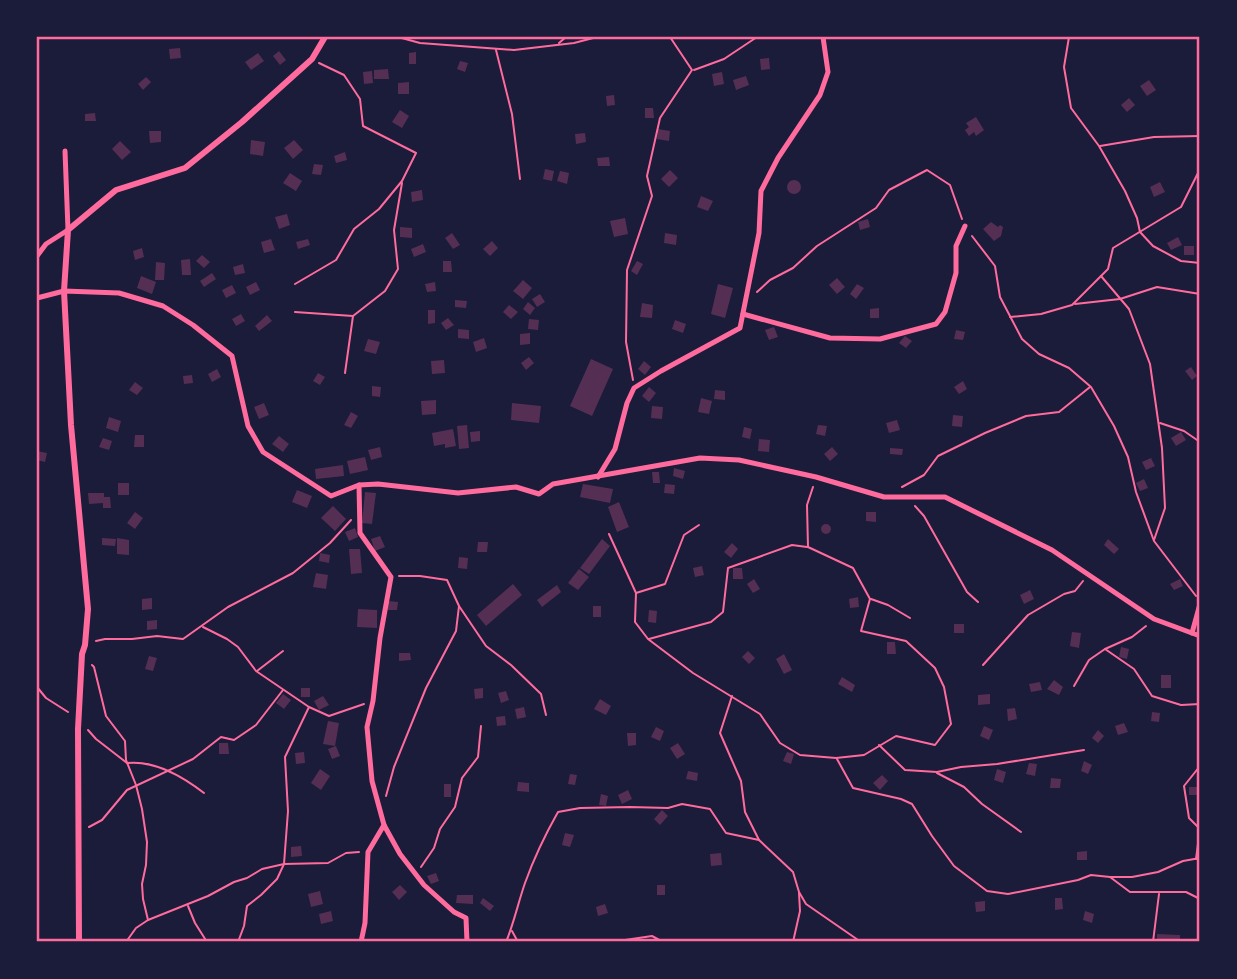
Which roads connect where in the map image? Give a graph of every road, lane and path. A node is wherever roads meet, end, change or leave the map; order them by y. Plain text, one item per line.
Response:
1 (325, 37) edge
2 (398, 37) edge
3 (566, 37) edge
4 (597, 37) edge
5 (670, 37) edge
6 (757, 37) edge
7 (823, 37) edge
8 (1069, 37) edge
9 (556, 45) junction
10 (496, 49) junction
11 (312, 59) junction
12 (692, 71) junction
13 (1200, 136) edge
14 (1099, 146) junction
15 (65, 151) dead end
16 (1200, 169) edge
17 (520, 179) dead end
18 (402, 181) junction
19 (965, 226) junction
20 (68, 230) junction
21 (1140, 232) junction
22 (37, 256) edge
23 (1200, 263) edge
24 (1101, 276) junction
25 (295, 284) dead end
26 (64, 291) junction
27 (1200, 294) edge
28 (37, 298) edge
29 (1120, 299) junction
30 (1072, 304) junction
31 (744, 306) junction
32 (295, 312) dead end
33 (743, 314) junction
34 (353, 316) junction
35 (1010, 317) junction
36 (345, 373) dead end
37 (1091, 387) junction
38 (634, 388) junction
39 (1158, 422) junction
40 (1200, 442) edge
41 (598, 477) junction
42 (816, 477) junction
43 (359, 485) junction
44 (884, 497) junction
45 (907, 497) junction
46 (351, 521) dead end
47 (699, 525) dead end
48 (609, 534) dead end
49 (1154, 541) junction
50 (808, 547) junction
51 (1088, 574) junction
52 (391, 576) junction
53 (636, 593) junction
54 (870, 599) junction
55 (978, 602) dead end
56 (1200, 603) edge
57 (459, 606) junction
58 (910, 618) dead end
59 (1154, 618) junction
60 (202, 626) junction
61 (1192, 633) junction
62 (1200, 636) edge
63 (648, 639) junction
64 (85, 645) junction
65 (1105, 649) junction
66 (283, 651) dead end
67 (82, 654) junction
68 (983, 665) dead end
69 (256, 671) junction
70 (1074, 686) dead end
71 (37, 687) edge
72 (282, 690) junction
73 (732, 696) junction
74 (373, 701) junction
75 (1200, 704) edge
76 (309, 707) junction
77 (546, 715) dead end
78 (79, 720) junction
79 (481, 726) dead end
80 (879, 745) junction
81 (1084, 750) dead end
82 (836, 758) junction
83 (127, 763) junction
84 (1200, 766) edge
85 (168, 771) junction
86 (937, 772) junction
87 (136, 785) junction
88 (204, 793) dead end
89 (385, 799) dead end
90 (384, 825) junction
91 (1021, 832) dead end
92 (79, 833) junction
93 (759, 840) junction
94 (368, 852) junction
95 (1198, 858) edge
96 (284, 864) junction
97 (415, 874) junction
98 (1110, 877) junction
99 (799, 892) junction
100 (1159, 893) junction
101 (1200, 899) edge
102 (188, 904) junction
103 (148, 920) junction
104 (512, 929) junction
105 (79, 942) edge
106 (125, 942) edge
107 (207, 942) edge
108 (238, 942) edge
109 (361, 942) edge
110 (467, 942) edge
111 (506, 942) edge
112 (518, 942) edge
113 (623, 942) edge
114 (663, 942) edge
115 (793, 942) edge
116 (861, 942) edge
117 (1153, 942) edge

1 - 11 street
2 - 10 path
3 - 9 path
4 - 9 path
5 - 12 path
6 - 12 path
7 - 31 street
8 - 14 path
9 - 10 path
10 - 17 path
11 - 18 path
11 - 20 street
12 - 38 path
13 - 14 path
14 - 21 path
15 - 20 street
16 - 21 path
18 - 25 path
18 - 34 path
19 - 31 path
19 - 33 street
19 - 35 path
20 - 22 street
20 - 26 street
21 - 23 path
21 - 24 path
24 - 29 path
24 - 30 path
26 - 28 street
26 - 43 street
26 - 64 street
27 - 29 path
29 - 30 path
29 - 39 path
30 - 35 path
31 - 33 street
32 - 34 path
33 - 38 street
34 - 36 path
35 - 37 path
37 - 44 path
37 - 49 path
38 - 41 street
39 - 40 path
39 - 49 path
41 - 42 street
41 - 43 street
42 - 44 street
42 - 50 path
43 - 52 street
44 - 45 street
45 - 51 street
45 - 55 path
46 - 60 path
47 - 53 path
48 - 53 path
49 - 56 path
50 - 54 path
50 - 63 path
51 - 59 street
51 - 68 path
52 - 57 path
52 - 74 street
53 - 63 path
54 - 58 path
54 - 80 path
56 - 61 street
57 - 77 path
57 - 89 path
59 - 61 street
59 - 65 path
60 - 64 path
60 - 69 path
61 - 62 street
63 - 73 path
64 - 67 street
65 - 70 path
65 - 75 path
66 - 69 path
67 - 78 street
67 - 83 path
69 - 72 path
71 - 78 path
72 - 76 path
72 - 85 path
73 - 82 path
73 - 93 path
74 - 76 path
74 - 90 street
76 - 96 path
78 - 83 path
78 - 92 street
79 - 97 path
80 - 82 path
80 - 86 path
81 - 86 path
82 - 98 path
83 - 85 path
83 - 87 path
84 - 95 path
85 - 87 path
85 - 88 path
86 - 91 path
87 - 92 path
87 - 103 path
90 - 94 street
90 - 97 street
92 - 105 street
93 - 99 path
93 - 104 path
94 - 96 path
94 - 109 street
95 - 98 path
96 - 102 path
96 - 108 path
97 - 110 street
98 - 100 path
99 - 115 path
99 - 116 path
100 - 101 path
100 - 117 path
102 - 103 path
102 - 107 path
103 - 106 path
104 - 111 path
104 - 112 path
113 - 114 path

